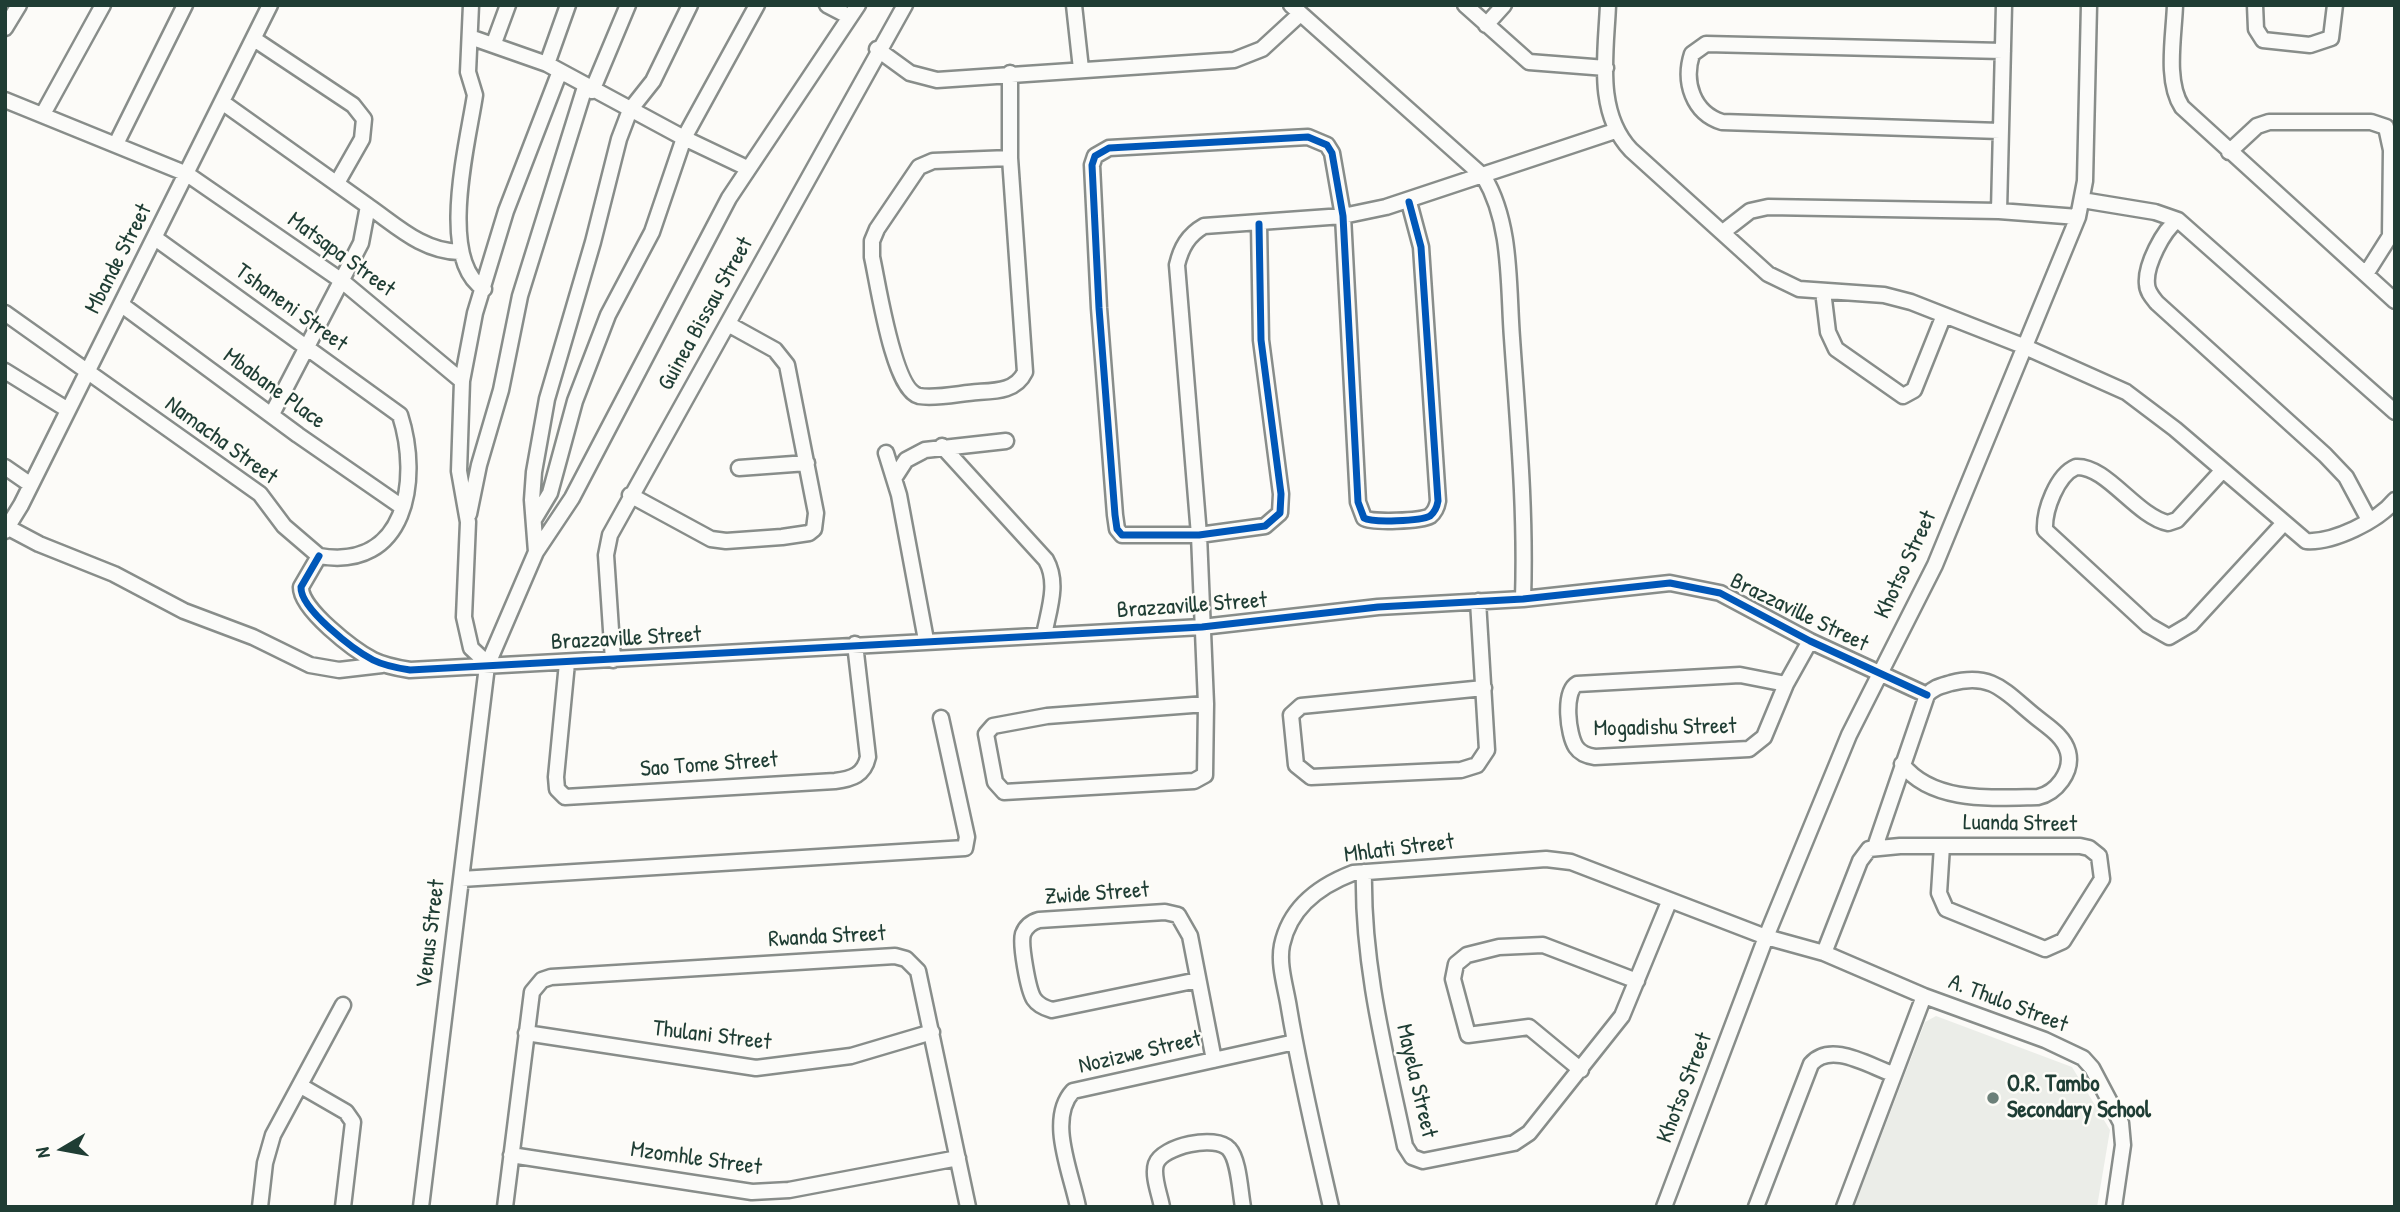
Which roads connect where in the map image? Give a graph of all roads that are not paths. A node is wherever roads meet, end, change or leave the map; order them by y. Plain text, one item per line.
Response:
1 (19, 5) edge
2 (103, 5) edge
3 (185, 5) edge
4 (270, 5) edge
5 (471, 5) edge
6 (508, 5) edge
7 (568, 5) edge
8 (628, 5) edge
9 (690, 5) edge
10 (757, 5) edge
11 (827, 5) edge
12 (905, 5) edge
13 (1074, 5) edge
14 (1465, 5) edge
15 (1504, 5) edge
16 (1608, 5) edge
17 (2004, 5) edge
18 (2089, 5) edge
19 (2175, 5) edge
20 (2255, 5) edge
21 (2335, 5) edge
22 (1295, 9) edge
23 (854, 11) edge
24 (1486, 25) junction
25 (5, 28) edge
26 (470, 37) junction
27 (254, 38) junction
28 (494, 43) junction
29 (877, 50) junction
30 (2003, 51) junction
31 (554, 68) junction
32 (1606, 68) junction
33 (1081, 69) junction
34 (1010, 73) junction
35 (589, 89) junction
36 (5, 100) edge
37 (222, 102) junction
38 (631, 110) junction
39 (43, 114) junction
40 (1615, 131) junction
41 (2000, 131) junction
42 (684, 138) junction
43 (116, 144) junction
44 (2229, 152) junction
45 (1010, 158) junction
46 (747, 167) junction
47 (187, 174) junction
48 (1484, 177) junction
49 (337, 183) junction
50 (2082, 200) junction
51 (1409, 202) junction
52 (368, 206) junction
53 (1999, 211) junction
54 (1343, 216) junction
55 (2078, 216) junction
56 (2178, 220) junction
57 (1259, 224) junction
58 (1723, 232) junction
59 (155, 238) junction
60 (459, 252) junction
61 (2366, 274) junction
62 (342, 281) junction
63 (484, 289) junction
64 (1824, 291) junction
65 (2395, 301) edge
66 (122, 305) junction
67 (5, 313) edge
68 (1944, 315) junction
69 (728, 324) junction
70 (2023, 346) junction
71 (307, 349) junction
72 (5, 371) edge
73 (87, 372) junction
74 (462, 381) junction
75 (68, 410) junction
76 (2395, 412) edge
77 (272, 414) junction
78 (1006, 441) dead end
79 (942, 446) junction
80 (886, 453) dead end
81 (807, 463) junction
82 (5, 467) edge
83 (738, 468) dead end
84 (2222, 471) junction
85 (895, 477) junction
86 (31, 485) junction
87 (630, 495) junction
88 (2395, 500) edge
89 (402, 507) junction
90 (535, 518) junction
91 (2369, 520) junction
92 (468, 522) junction
93 (2283, 524) junction
94 (6, 528) edge
95 (1199, 536) junction
96 (536, 552) junction
97 (319, 556) junction
98 (1523, 598) junction
99 (1478, 601) junction
100 (1202, 627) junction
101 (1044, 635) junction
102 (926, 640) junction
103 (1810, 641) junction
104 (855, 644) junction
105 (613, 660) junction
106 (567, 663) junction
107 (385, 665) junction
108 (488, 665) junction
109 (1879, 673) junction
110 (1786, 684) junction
111 (1484, 688) junction
112 (1927, 695) junction
113 (1206, 705) junction
114 (941, 718) dead end
115 (1902, 764) junction
116 (1942, 846) junction
117 (1875, 847) junction
118 (1364, 872) junction
119 (461, 878) junction
120 (1669, 902) junction
121 (1766, 937) junction
122 (1824, 953) junction
123 (1198, 981) junction
124 (1637, 981) junction
125 (1924, 996) junction
126 (343, 1005) dead end
127 (932, 1032) junction
128 (526, 1033) junction
129 (1295, 1042) junction
130 (1214, 1059) junction
131 (1581, 1070) junction
132 (1893, 1074) junction
133 (300, 1086) junction
134 (511, 1155) junction
135 (958, 1158) junction
136 (260, 1207) edge
137 (343, 1207) edge
138 (421, 1207) edge
139 (505, 1207) edge
140 (968, 1207) edge
141 (1078, 1207) edge
142 (1162, 1207) edge
143 (1243, 1207) edge
144 (1331, 1207) edge
145 (1664, 1207) edge
146 (1756, 1207) edge
147 (1844, 1207) edge
148 (2115, 1207) edge

1 - 25 street
2 - 39 street
3 - 43 street
4 - 27 street, Mbande Street
5 - 26 street
6 - 28 street
7 - 31 street
8 - 35 street
9 - 38 street
10 - 42 street
11 - 23 street
12 - 29 street, Guinea Bissau Street
13 - 33 street
14 - 24 street
15 - 24 street
16 - 32 street
17 - 30 street
18 - 50 street, Khotso Street
19 - 44 street
20 - 21 street
22 - 33 street
22 - 48 street
23 - 46 street
24 - 32 street
26 - 28 street
26 - 60 street
27 - 37 street, Mbande Street
27 - 49 street
28 - 31 street
29 - 34 street
29 - 69 street, Guinea Bissau Street
30 - 41 street
30 - 41 street
31 - 35 street
31 - 63 street
32 - 40 street
33 - 34 street
34 - 45 street
35 - 38 street
35 - 92 street
36 - 39 street, Matsapa Street
37 - 47 street, Mbande Street
37 - 49 street
38 - 42 street
38 - 90 street
39 - 43 street, Matsapa Street
40 - 48 street
40 - 58 street
41 - 53 street
42 - 46 street
42 - 90 street
43 - 47 street, Matsapa Street
44 - 61 street
44 - 61 street
45 - 45 street
46 - 96 street
47 - 59 street, Mbande Street
47 - 62 street, Matsapa Street
48 - 51 street
48 - 98 street
49 - 52 street
50 - 55 street, Khotso Street
50 - 56 street
51 - 54 street
51 - 54 street
52 - 60 street
52 - 62 street
53 - 55 street
53 - 58 street
54 - 57 street
54 - 95 street
55 - 70 street, Khotso Street
56 - 76 street
56 - 91 street
57 - 95 street
57 - 95 street
58 - 64 street
59 - 66 street, Mbande Street
59 - 71 street, Tshaneni Street
60 - 63 street
61 - 65 street
62 - 71 street
62 - 74 street, Matsapa Street
63 - 74 street
64 - 68 street
64 - 68 street
66 - 73 street, Mbande Street
66 - 77 street, Mbabane Place
67 - 73 street, Namacha Street
68 - 70 street
69 - 81 street
69 - 87 street, Guinea Bissau Street
70 - 84 street
70 - 109 street, Khotso Street
71 - 77 street
71 - 89 street, Tshaneni Street
72 - 75 street
73 - 75 street, Mbande Street
73 - 97 street, Namacha Street
74 - 92 street
75 - 86 street, Mbande Street
77 - 89 street, Mbabane Place
78 - 79 street
79 - 85 street
79 - 101 street
80 - 85 street
81 - 83 street
81 - 87 street
82 - 86 street
84 - 93 street
84 - 93 street
85 - 102 street
86 - 94 street, Mbande Street
87 - 105 street, Guinea Bissau Street
88 - 91 street
89 - 97 street
90 - 96 street
91 - 93 street
92 - 108 street
94 - 107 street
95 - 100 street
96 - 108 street, Venus Street
97 - 107 street
98 - 99 street, Brazzaville Street
98 - 103 street, Brazzaville Street
99 - 100 street, Brazzaville Street
99 - 111 street
100 - 101 street, Brazzaville Street
100 - 113 street
101 - 102 street, Brazzaville Street
102 - 104 street, Brazzaville Street
103 - 109 street, Brazzaville Street
103 - 110 street, Mogadishu Street
104 - 105 street, Brazzaville Street
104 - 106 street, Sao Tome Street
105 - 106 street, Brazzaville Street
106 - 108 street, Brazzaville Street
107 - 108 street, Brazzaville Street
108 - 119 street, Venus Street
109 - 112 street, Brazzaville Street
109 - 121 street, Khotso Street
110 - 110 street, Mogadishu Street
111 - 111 street
112 - 115 street
112 - 115 street
113 - 113 street
114 - 119 street
115 - 117 street
116 - 116 street, Luanda Street
116 - 117 street, Luanda Street
117 - 122 street
118 - 120 street, Mhlati Street
118 - 129 street, Mhlati Street
118 - 131 street, Mayela Street
119 - 138 street, Venus Street
120 - 121 street, Mhlati Street
120 - 124 street, Mayela Street
121 - 122 street, A. Thulo Street
121 - 145 street, Khotso Street
122 - 125 street, A. Thulo Street
123 - 123 street, Zwide Street
123 - 130 street, Zwide Street
124 - 131 street, Mayela Street
124 - 131 street
125 - 132 street
125 - 148 street, A. Thulo Street
126 - 133 street
127 - 128 street, Thulani Street
127 - 128 street, Rwanda Street
127 - 135 street, Rwanda Street
128 - 134 street
129 - 130 street, Nozizwe Street
129 - 144 street, Mhlati Street
130 - 141 street, Nozizwe Street
132 - 146 street
132 - 147 street
133 - 136 street
133 - 137 street
134 - 135 street, Mzomhle Street
134 - 139 street
135 - 140 street, Rwanda Street
142 - 143 street

